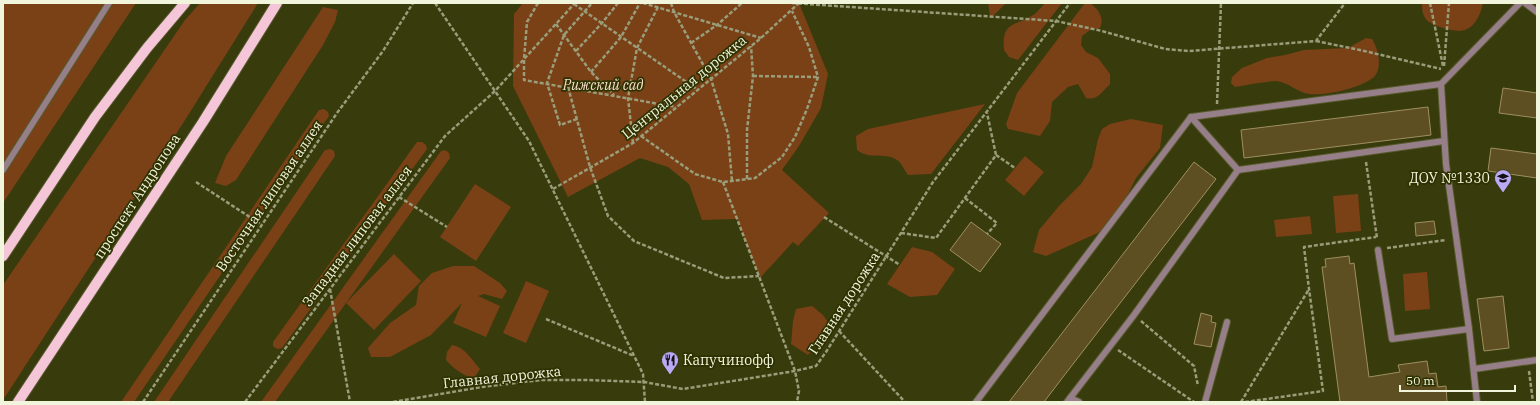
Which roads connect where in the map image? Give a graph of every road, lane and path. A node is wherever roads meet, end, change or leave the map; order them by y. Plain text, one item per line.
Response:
1 (109, 3) edge
2 (185, 3) edge
3 (277, 3) edge
4 (413, 3) edge
5 (435, 3) edge
6 (538, 3) edge
7 (592, 3) edge
8 (618, 3) edge
9 (642, 3) edge
10 (671, 3) edge
11 (742, 3) edge
12 (792, 3) edge
13 (799, 3) edge
14 (1070, 3) edge
15 (1220, 3) edge
16 (1345, 3) edge
17 (1430, 3) edge
18 (1449, 3) edge
19 (1520, 3) edge
20 (1525, 3) edge
21 (575, 4) edge
22 (658, 7) junction
23 (584, 11) junction
24 (792, 11) junction
25 (674, 12) junction
26 (1537, 12) edge
27 (1056, 21) junction
28 (602, 23) junction
29 (556, 24) junction
30 (717, 25) junction
31 (564, 35) junction
32 (621, 37) junction
33 (761, 38) junction
34 (1316, 41) junction
35 (691, 43) junction
36 (751, 46) junction
37 (637, 48) junction
38 (1219, 48) junction
39 (576, 51) junction
40 (524, 59) junction
41 (1444, 70) junction
42 (592, 72) junction
43 (753, 76) junction
44 (818, 77) junction
45 (711, 79) junction
46 (547, 83) junction
47 (1441, 84) junction
48 (568, 87) junction
49 (698, 90) junction
50 (495, 91) junction
51 (614, 96) junction
52 (628, 98) junction
53 (677, 108) junction
54 (986, 112) junction
55 (1216, 113) junction
56 (1191, 117) junction
57 (577, 120) junction
58 (641, 136) junction
59 (1444, 141) junction
60 (633, 143) junction
61 (1365, 153) junction
62 (996, 155) junction
63 (590, 167) junction
64 (1015, 168) dead end
65 (3, 170) edge
66 (1238, 170) junction
67 (747, 179) junction
68 (732, 181) junction
69 (196, 182) dead end
70 (723, 182) junction
71 (553, 189) junction
72 (399, 197) junction
73 (965, 198) junction
74 (824, 217) dead end
75 (262, 225) junction
76 (447, 227) dead end
77 (901, 233) junction
78 (987, 234) dead end
79 (1376, 236) junction
80 (1456, 238) junction
81 (1378, 250) junction
82 (3, 256) edge
83 (887, 256) junction
84 (900, 265) dead end
85 (759, 276) junction
86 (330, 288) junction
87 (1309, 289) junction
88 (1134, 315) junction
89 (546, 320) dead end
90 (1227, 322) dead end
91 (1469, 329) junction
92 (839, 331) junction
93 (1111, 344) junction
94 (634, 356) junction
95 (1537, 360) edge
96 (1528, 362) junction
97 (1474, 369) junction
98 (795, 371) junction
99 (644, 382) junction
100 (1198, 388) dead end
101 (1068, 400) edge
102 (18, 402) edge
103 (143, 402) edge
104 (245, 402) edge
105 (350, 402) edge
106 (393, 402) edge
107 (645, 402) edge
108 (797, 402) edge
109 (905, 402) edge
110 (976, 402) edge
111 (1079, 402) edge
112 (1194, 402) edge
113 (1205, 402) edge
114 (1241, 402) edge
115 (1245, 402) edge
116 (1477, 402) edge
117 (1533, 402) edge

1 - 65 lane
2 - 82 main road
3 - 102 main road, проспект Андропова
4 - 75 path, Восточная липовая аллея
5 - 50 path
6 - 40 path
7 - 23 path
8 - 28 path
9 - 22 path
9 - 32 path
10 - 25 path
11 - 30 path
12 - 13 path
13 - 24 path, Центральная дорожка
13 - 27 path
14 - 27 path, Главная дорожка
15 - 38 path
16 - 34 path
17 - 41 path
18 - 41 path
19 - 47 lane
20 - 26 lane
21 - 23 path
21 - 29 path, Западная липовая аллея
22 - 25 path
22 - 37 path
23 - 28 path
23 - 31 path
24 - 33 path, Центральная дорожка
24 - 44 path
25 - 30 path
25 - 35 path
27 - 38 path
27 - 54 path, Главная дорожка
28 - 32 path
28 - 39 path
29 - 31 path
29 - 40 path, Западная липовая аллея
30 - 33 path
30 - 35 path
31 - 39 path
31 - 46 path
32 - 37 path
32 - 42 path
33 - 36 path, Центральная дорожка
34 - 38 path
34 - 41 path
35 - 45 path
36 - 43 path
36 - 45 path, Центральная дорожка
37 - 49 path
37 - 52 path
38 - 55 path
39 - 42 path
40 - 46 path
40 - 50 path, Западная липовая аллея
42 - 51 path
43 - 44 path
43 - 67 path
44 - 67 path
45 - 49 path, Центральная дорожка
45 - 68 path
46 - 48 path
46 - 57 path
47 - 55 lane
47 - 59 lane
48 - 51 path
48 - 57 path
49 - 53 path, Центральная дорожка
50 - 71 path
50 - 72 path, Западная липовая аллея
51 - 52 path
52 - 53 path
52 - 60 path
53 - 58 path, Центральная дорожка
54 - 62 path
54 - 77 path, Главная дорожка
55 - 56 lane
56 - 66 lane
56 - 110 lane
57 - 63 path
58 - 60 path, Центральная дорожка
58 - 70 path
59 - 61 lane
59 - 80 lane
60 - 63 path, Центральная дорожка
61 - 66 lane
61 - 79 path
62 - 64 path
62 - 73 path
63 - 71 path, Центральная дорожка
63 - 85 path
66 - 88 lane
67 - 68 path
68 - 70 path
69 - 75 path
70 - 85 path
71 - 94 path
72 - 76 path
72 - 86 path, Западная липовая аллея
73 - 77 path
73 - 78 path
74 - 83 path
75 - 103 path, Восточная липовая аллея
77 - 83 path, Главная дорожка
79 - 81 path
79 - 87 path
80 - 81 path
80 - 91 lane
81 - 91 lane
83 - 84 path
83 - 92 path, Главная дорожка
85 - 98 path
86 - 104 path, Западная липовая аллея
86 - 105 path
87 - 114 path
87 - 115 path
88 - 93 lane
88 - 100 path
89 - 94 path
90 - 113 lane
91 - 97 lane
92 - 98 path, Главная дорожка
92 - 109 path
93 - 101 lane
93 - 112 path
94 - 99 path
95 - 96 lane
96 - 97 lane
96 - 117 path
97 - 116 lane
98 - 99 path, Главная дорожка
98 - 108 path
99 - 106 path, Главная дорожка
99 - 107 path
101 - 111 lane

